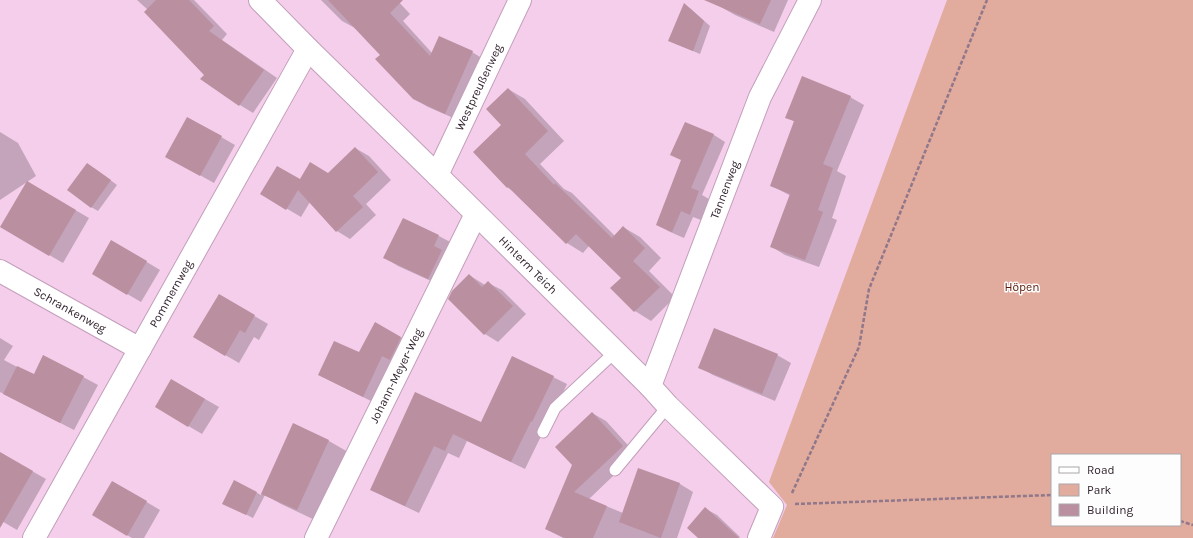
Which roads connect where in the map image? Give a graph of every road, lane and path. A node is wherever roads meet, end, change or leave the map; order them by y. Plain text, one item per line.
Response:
1 (260, 0) edge
2 (520, 0) edge
3 (810, 0) edge
4 (987, 0) edge
5 (308, 49) junction
6 (437, 175) junction
7 (476, 214) junction
8 (0, 270) edge
9 (140, 349) junction
10 (616, 351) junction
11 (650, 386) junction
12 (668, 406) junction
13 (543, 432) dead end
14 (615, 470) dead end
15 (1051, 495) edge
16 (779, 506) junction
17 (1181, 520) edge
18 (1193, 525) edge
19 (34, 538) edge
20 (316, 538) edge
21 (760, 538) edge

1 - 5 street, Hinterm Teich
2 - 6 street, Westpreußenweg
3 - 11 street, Tannenweg
4 - 16 path
5 - 6 street, Hinterm Teich
5 - 9 street, Pommernweg
6 - 7 street, Hinterm Teich
7 - 10 street, Hinterm Teich
7 - 20 street, Johann-Meyer-Weg
8 - 9 street, Schrankenweg
9 - 19 street, Pommernweg
10 - 11 street, Hinterm Teich
10 - 13 lane
11 - 12 street, Hinterm Teich
12 - 14 lane
12 - 16 street, Hinterm Teich
15 - 16 path
16 - 21 street
17 - 18 path

